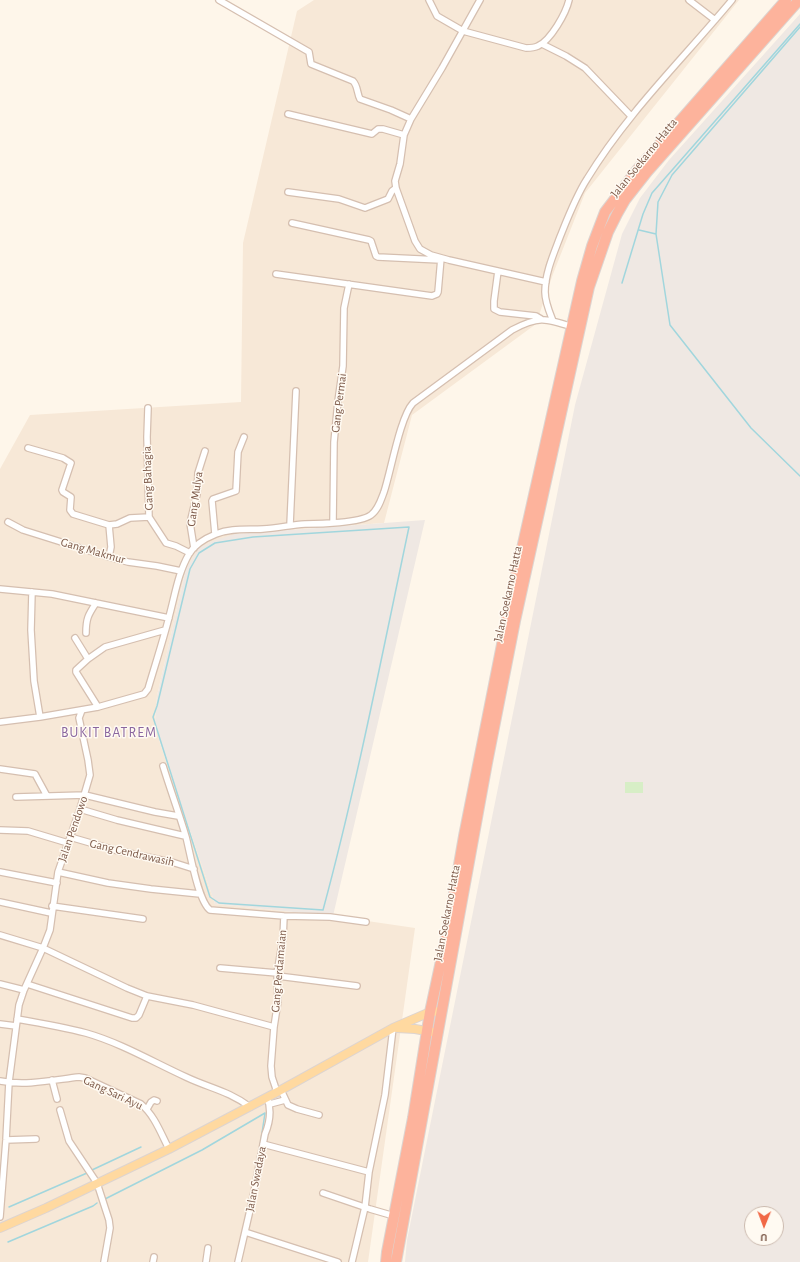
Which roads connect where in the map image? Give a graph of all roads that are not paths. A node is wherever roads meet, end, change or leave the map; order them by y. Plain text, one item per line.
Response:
1 (219, 0) edge
2 (429, 0) edge
3 (480, 0) edge
4 (569, 0) edge
5 (689, 0) edge
6 (732, 0) edge
7 (786, 0) edge
8 (799, 0) edge
9 (715, 20) junction
10 (463, 31) junction
11 (542, 44) junction
12 (288, 114) dead end
13 (631, 116) junction
14 (411, 120) junction
15 (404, 135) junction
16 (396, 188) junction
17 (288, 192) dead end
18 (292, 223) dead end
19 (441, 259) junction
20 (498, 271) junction
21 (276, 274) dead end
22 (546, 282) junction
23 (349, 284) junction
24 (541, 319) junction
25 (553, 321) junction
26 (576, 328) junction
27 (296, 390) dead end
28 (148, 408) dead end
29 (244, 437) dead end
30 (28, 448) dead end
31 (205, 451) dead end
32 (149, 517) junction
33 (8, 522) dead end
34 (333, 523) junction
35 (109, 525) junction
36 (290, 525) junction
37 (215, 534) junction
38 (194, 548) junction
39 (190, 553) junction
40 (109, 558) junction
41 (181, 571) junction
42 (0, 589) edge
43 (32, 592) junction
44 (96, 604) junction
45 (169, 618) junction
46 (165, 630) junction
47 (86, 633) dead end
48 (75, 638) dead end
49 (88, 659) junction
50 (98, 707) junction
51 (82, 710) junction
52 (40, 717) junction
53 (0, 722) edge
54 (163, 766) dead end
55 (0, 769) edge
56 (85, 795) junction
57 (47, 796) junction
58 (16, 797) dead end
59 (80, 808) junction
60 (178, 816) junction
61 (0, 830) edge
62 (185, 836) junction
63 (69, 840) junction
64 (194, 869) junction
65 (0, 872) edge
66 (58, 872) junction
67 (57, 883) junction
68 (200, 894) junction
69 (0, 902) edge
70 (52, 906) junction
71 (51, 914) junction
72 (284, 916) junction
73 (143, 919) dead end
74 (366, 922) dead end
75 (0, 935) edge
76 (43, 948) junction
77 (220, 968) dead end
78 (277, 975) junction
79 (0, 984) edge
80 (27, 984) junction
81 (357, 986) dead end
82 (24, 990) junction
83 (147, 996) junction
84 (442, 1011) junction
85 (430, 1012) junction
86 (17, 1019) junction
87 (0, 1024) edge
88 (16, 1026) junction
89 (274, 1027) junction
90 (394, 1028) junction
91 (427, 1030) junction
92 (438, 1033) junction
93 (52, 1080) junction
94 (0, 1081) edge
95 (9, 1082) junction
96 (279, 1091) junction
97 (57, 1099) dead end
98 (285, 1100) junction
99 (157, 1101) dead end
100 (268, 1101) junction
101 (250, 1107) junction
102 (147, 1109) junction
103 (60, 1110) dead end
104 (319, 1115) dead end
105 (36, 1139) dead end
106 (6, 1140) junction
107 (263, 1144) junction
108 (169, 1149) junction
109 (369, 1172) junction
110 (97, 1183) junction
111 (322, 1193) dead end
112 (365, 1207) junction
113 (394, 1216) junction
114 (0, 1217) edge
115 (0, 1228) edge
116 (246, 1232) junction
117 (208, 1248) dead end
118 (104, 1262) edge
119 (206, 1262) edge
120 (238, 1262) edge
121 (338, 1262) edge
122 (352, 1262) edge
123 (386, 1262) edge
124 (396, 1262) edge

1 - 14 street
2 - 10 street
3 - 10 street
4 - 11 street
5 - 9 street
6 - 9 street
7 - 26 highway, Jalan Soekarno Hatta
8 - 26 highway, Jalan Soekarno Hatta
9 - 13 street
10 - 11 street
10 - 14 street
11 - 13 street
12 - 15 street
13 - 22 street
14 - 15 street
15 - 16 street
16 - 17 street
16 - 19 street
18 - 19 street
19 - 20 street
19 - 23 street
20 - 22 street
20 - 24 street
21 - 23 street
22 - 25 street
23 - 34 street, Gang Permai
24 - 25 street
24 - 34 street
25 - 26 street
26 - 84 highway, Jalan Soekarno Hatta
26 - 85 highway, Jalan Soekarno Hatta
27 - 36 street
28 - 32 street, Gang Bahagia
29 - 37 street
30 - 35 street
31 - 38 street, Gang Mulya
32 - 35 street
32 - 39 street, Gang Bahagia
33 - 40 street, Gang Makmur
34 - 36 street
35 - 40 street
36 - 37 street
37 - 38 street
38 - 39 street
39 - 41 street
40 - 41 street, Gang Makmur
41 - 45 street
42 - 43 street
43 - 44 street
43 - 52 street
44 - 45 street
44 - 47 street
45 - 46 street
46 - 49 street
46 - 50 street
48 - 49 street
49 - 50 street
50 - 51 street
51 - 52 street
51 - 56 street, Jalan Pendowo
52 - 53 street
54 - 60 street
55 - 57 street
56 - 57 street
56 - 59 street, Jalan Pendowo
56 - 60 street
57 - 58 street
59 - 62 street
59 - 63 street, Jalan Pendowo
60 - 62 street
61 - 63 street, Gang Cendrawasih
62 - 64 street
63 - 64 street, Gang Cendrawasih
63 - 66 street, Jalan Pendowo
64 - 68 street
65 - 67 street
66 - 67 street, Jalan Pendowo
66 - 68 street
67 - 70 street, Jalan Pendowo
68 - 72 street
69 - 71 street
70 - 71 street, Jalan Pendowo
70 - 73 street
71 - 76 street, Jalan Pendowo
72 - 74 street
72 - 78 street, Gang Perdamaian
75 - 76 street
76 - 80 street, Jalan Pendowo
76 - 83 street
77 - 78 street
78 - 81 street
78 - 89 street, Gang Perdamaian
79 - 82 street
80 - 82 street, Jalan Pendowo
80 - 83 street
82 - 86 street, Jalan Pendowo
83 - 89 street
84 - 85 main road
84 - 92 highway, Jalan Soekarno Hatta
85 - 90 main road
85 - 91 highway, Jalan Soekarno Hatta
86 - 88 street, Jalan Pendowo
86 - 101 street
87 - 88 street
88 - 95 street, Jalan Pendowo
89 - 96 street, Gang Perdamaian
90 - 91 main road
90 - 96 main road
90 - 109 street
91 - 92 main road
91 - 113 highway, Jalan Soekarno Hatta
92 - 124 highway, Jalan Soekarno Hatta
93 - 95 street, Gang Sari Ayu
93 - 97 street
93 - 102 street, Gang Sari Ayu
94 - 95 street, Gang Sari Ayu
95 - 106 street, Jalan Pendowo
96 - 98 street, Gang Perdamaian
96 - 100 main road
98 - 100 street
98 - 104 street
99 - 102 street
100 - 101 main road
100 - 107 street, Jalan Swadaya
101 - 108 main road
102 - 108 street, Gang Sari Ayu
103 - 110 street
105 - 106 street
106 - 114 street, Jalan Pendowo
107 - 109 street
107 - 116 street, Jalan Swadaya
108 - 110 main road
109 - 112 street
110 - 115 main road
110 - 118 street
111 - 112 street
112 - 113 street
112 - 122 street
113 - 123 highway, Jalan Soekarno Hatta
116 - 120 street, Jalan Swadaya
116 - 121 street
117 - 119 street

